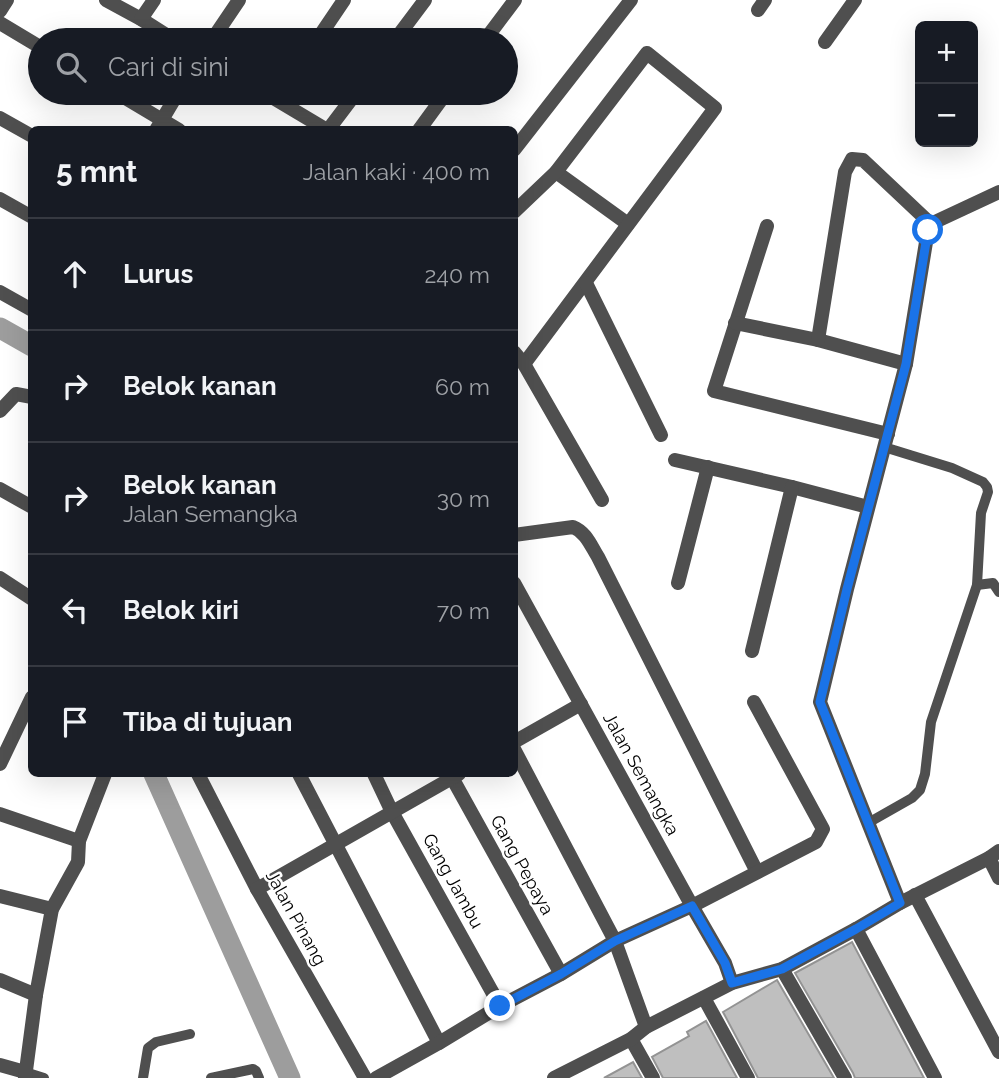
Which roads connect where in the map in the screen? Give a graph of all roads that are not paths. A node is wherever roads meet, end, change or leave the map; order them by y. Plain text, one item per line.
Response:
1 (7, 0) edge
2 (106, 0) edge
3 (153, 0) edge
4 (239, 0) edge
5 (344, 0) edge
6 (425, 0) edge
7 (515, 0) edge
8 (631, 0) edge
9 (855, 0) edge
10 (0, 11) edge
11 (141, 19) junction
12 (0, 23) edge
13 (155, 28) edge
14 (220, 28) edge
15 (325, 28) edge
16 (404, 28) edge
17 (494, 28) edge
18 (28, 40) edge
19 (825, 42) dead end
20 (133, 105) edge
21 (171, 105) edge
22 (290, 105) edge
23 (347, 105) edge
24 (437, 105) edge
25 (0, 118) edge
26 (159, 125) edge
27 (322, 126) edge
28 (331, 126) edge
29 (422, 126) edge
30 (28, 134) edge
31 (518, 145) edge
32 (556, 172) junction
33 (999, 192) edge
34 (0, 199) edge
35 (518, 207) edge
36 (28, 215) edge
37 (628, 224) junction
38 (932, 225) junction
39 (767, 226) dead end
40 (586, 283) junction
41 (0, 292) edge
42 (28, 308) edge
43 (735, 323) junction
44 (818, 341) junction
45 (519, 358) edge
46 (906, 364) junction
47 (28, 396) edge
48 (0, 411) edge
49 (661, 435) dead end
50 (886, 441) junction
51 (675, 460) dead end
52 (708, 467) junction
53 (792, 487) junction
54 (0, 489) edge
55 (602, 500) dead end
56 (28, 505) edge
57 (867, 507) junction
58 (518, 534) edge
59 (0, 578) edge
60 (678, 583) dead end
61 (977, 585) junction
62 (997, 585) edge
63 (518, 590) edge
64 (28, 596) edge
65 (752, 651) dead end
66 (754, 702) dead end
67 (581, 704) junction
68 (28, 705) edge
69 (518, 740) edge
70 (518, 757) edge
71 (0, 764) edge
72 (104, 777) edge
73 (200, 777) edge
74 (301, 777) edge
75 (375, 777) edge
76 (451, 777) edge
77 (455, 777) edge
78 (392, 812) junction
79 (0, 814) edge
80 (868, 823) junction
81 (79, 841) junction
82 (337, 843) junction
83 (994, 855) edge
84 (757, 872) junction
85 (999, 878) edge
86 (257, 889) junction
87 (915, 895) junction
88 (0, 896) edge
89 (900, 903) junction
90 (692, 906) junction
91 (52, 909) junction
92 (856, 929) junction
93 (615, 941) junction
94 (782, 969) junction
95 (561, 974) junction
96 (0, 980) edge
97 (732, 983) junction
98 (36, 995) junction
99 (704, 998) junction
100 (500, 1006) junction
101 (646, 1027) junction
102 (190, 1034) dead end
103 (631, 1039) junction
104 (439, 1043) junction
105 (999, 1052) edge
106 (0, 1065) edge
107 (25, 1075) edge
108 (563, 1076) edge
109 (44, 1078) edge
110 (143, 1078) edge
111 (211, 1078) edge
112 (259, 1078) edge
113 (365, 1078) edge
114 (376, 1078) edge
115 (653, 1078) edge
116 (748, 1078) edge
117 (845, 1078) edge
118 (935, 1078) edge

1 - 10 street
2 - 11 street
3 - 11 street
4 - 14 street
5 - 15 street
6 - 16 street
7 - 17 street
8 - 31 street
9 - 19 street
11 - 13 street
12 - 18 street
20 - 26 street
21 - 26 street
22 - 27 street
23 - 28 street
24 - 29 street
25 - 30 street
32 - 35 street
32 - 37 street
32 - 37 street
33 - 38 street
34 - 36 street
37 - 40 street
38 - 44 street
38 - 46 street
39 - 43 street
40 - 45 street
40 - 49 street
41 - 42 street
43 - 44 street
43 - 50 street
44 - 46 street
45 - 55 street
46 - 50 street
47 - 48 street
50 - 57 street
50 - 61 lane
51 - 52 street
52 - 53 street
52 - 60 street
53 - 57 street
53 - 65 street
54 - 56 street
57 - 80 street
58 - 84 street
59 - 64 street
61 - 62 lane
61 - 80 lane
63 - 67 street, Jalan Semangka
66 - 84 street
67 - 69 street
67 - 90 street, Jalan Semangka
68 - 71 street
70 - 93 street
72 - 81 street
73 - 86 street, Jalan Pinang
74 - 82 street
75 - 78 street, Gang Jambu
76 - 78 street
77 - 95 street, Gang Pepaya
78 - 82 street
78 - 100 street, Gang Jambu
79 - 81 street
80 - 89 street
81 - 91 street
82 - 86 street
82 - 104 street
83 - 85 street
83 - 87 street
84 - 90 street
86 - 113 street, Jalan Pinang
87 - 89 street
87 - 105 street
88 - 91 street
89 - 92 street
90 - 93 street
90 - 97 street, Jalan Semangka
91 - 98 street
92 - 94 street
92 - 118 street
93 - 95 street
93 - 101 street
94 - 97 street
94 - 117 street
95 - 100 street
96 - 98 street
97 - 99 street
98 - 107 street
99 - 101 street
99 - 116 street
100 - 104 street
101 - 103 street
102 - 110 lane
103 - 108 street
103 - 115 street
104 - 114 street
106 - 107 street
107 - 109 lane
111 - 112 lane

